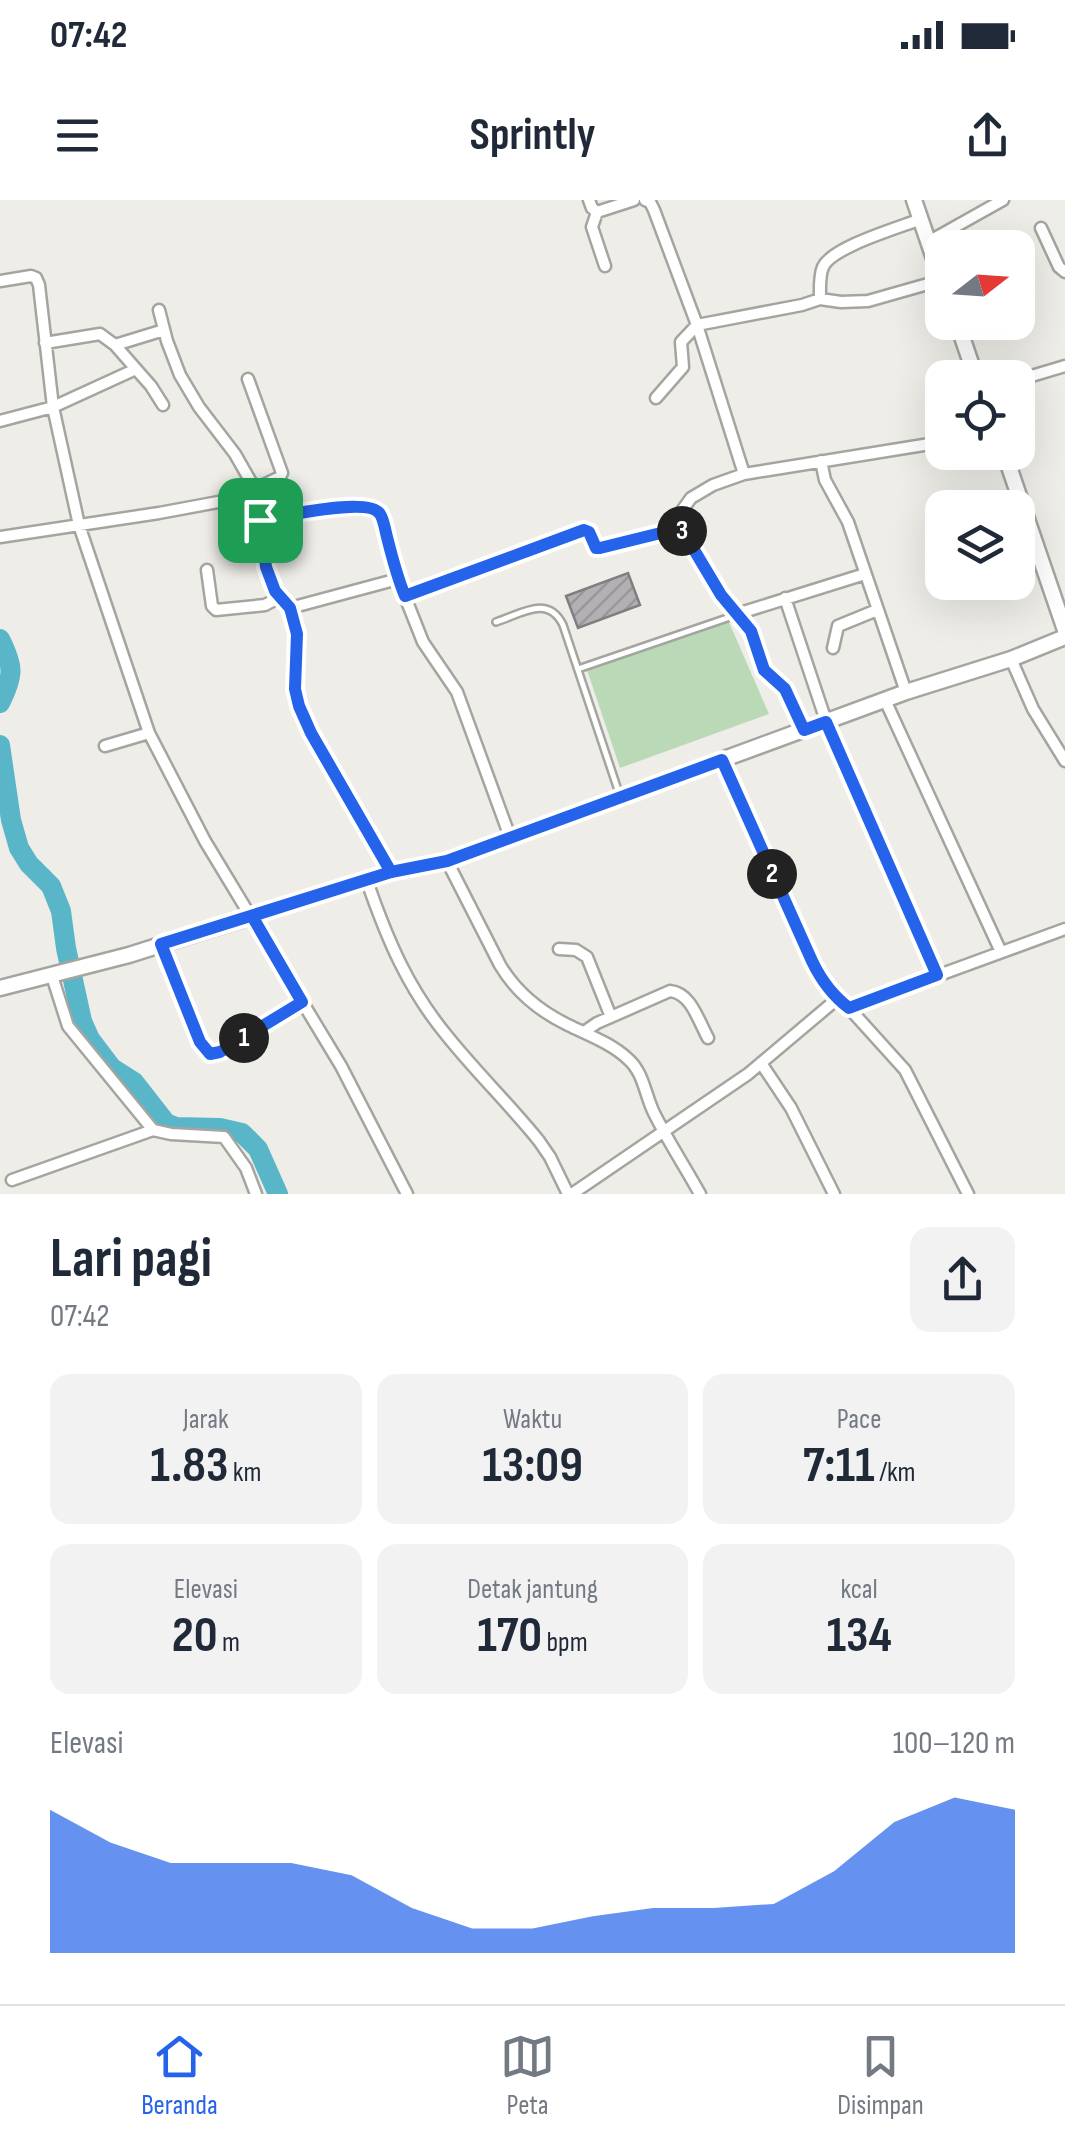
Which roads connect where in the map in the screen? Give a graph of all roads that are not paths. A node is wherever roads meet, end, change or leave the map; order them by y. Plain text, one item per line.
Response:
1 (589, 200) edge
2 (634, 200) edge
3 (645, 200) edge
4 (914, 200) edge
5 (1003, 200) edge
6 (597, 212) junction
7 (920, 219) junction
8 (1041, 228) dead end
9 (949, 230) edge
10 (925, 233) edge
11 (605, 266) dead end
12 (1065, 272) edge
13 (0, 281) edge
14 (925, 286) edge
15 (820, 298) junction
16 (160, 310) dead end
17 (696, 325) junction
18 (164, 330) junction
19 (45, 343) junction
20 (114, 345) junction
21 (1065, 366) edge
22 (136, 369) junction
23 (1035, 375) edge
24 (248, 379) dead end
25 (656, 398) dead end
26 (163, 405) dead end
27 (52, 407) junction
28 (0, 421) edge
29 (925, 445) edge
30 (821, 461) junction
31 (1010, 470) edge
32 (744, 474) junction
33 (255, 492) junction
34 (260, 520) junction
35 (79, 525) junction
36 (681, 528) junction
37 (0, 537) edge
38 (207, 570) dead end
39 (865, 574) junction
40 (398, 578) junction
41 (280, 596) junction
42 (405, 596) junction
43 (785, 598) junction
44 (290, 608) junction
45 (878, 610) junction
46 (737, 614) junction
47 (496, 622) dead end
48 (1065, 633) edge
49 (833, 648) dead end
50 (1012, 659) junction
51 (578, 669) junction
52 (906, 692) junction
53 (885, 700) junction
54 (826, 722) junction
55 (804, 730) junction
56 (149, 733) junction
57 (106, 746) dead end
58 (722, 760) junction
59 (1065, 760) edge
60 (620, 796) junction
61 (510, 837) junction
62 (447, 861) junction
63 (391, 872) junction
64 (367, 881) junction
65 (252, 916) junction
66 (1065, 929) edge
67 (161, 944) junction
68 (559, 949) dead end
69 (1001, 952) junction
70 (57, 974) junction
71 (937, 975) junction
72 (0, 988) edge
73 (837, 999) junction
74 (302, 1002) junction
75 (849, 1008) junction
76 (611, 1017) junction
77 (584, 1032) junction
78 (708, 1038) dead end
79 (761, 1063) junction
80 (153, 1130) junction
81 (664, 1132) junction
82 (12, 1180) dead end
83 (591, 1188) edge
84 (256, 1194) edge
85 (408, 1194) edge
86 (570, 1194) edge
87 (700, 1194) edge
88 (834, 1194) edge
89 (968, 1194) edge

1 - 6 street
2 - 6 street
3 - 17 street
4 - 7 main road
5 - 9 street
6 - 11 street
7 - 10 main road
7 - 15 street
8 - 12 street
13 - 19 street
14 - 15 street
15 - 17 street
16 - 18 street
17 - 25 street
17 - 32 street
18 - 20 street
18 - 33 street
19 - 20 street
19 - 27 street
20 - 22 street
21 - 23 street
22 - 26 street
22 - 27 street
24 - 33 street
27 - 28 street
27 - 35 street
29 - 30 street
30 - 32 street
30 - 39 street
31 - 48 main road
32 - 36 street
33 - 34 street
33 - 35 street
34 - 40 street
34 - 41 street
35 - 37 street
35 - 56 street
36 - 42 street
36 - 46 street
38 - 41 street
39 - 43 street
39 - 45 street
40 - 42 street
40 - 44 street
41 - 44 street
42 - 61 street
43 - 46 street
43 - 54 street
44 - 63 street
45 - 49 street
45 - 52 street
46 - 51 lane
46 - 55 street
47 - 51 lane
48 - 50 main road
50 - 52 main road
50 - 59 street
51 - 60 lane
52 - 53 main road
53 - 54 main road
53 - 69 street
54 - 55 main road
54 - 71 street
55 - 58 main road
56 - 57 street
56 - 65 street
58 - 60 main road
58 - 73 street
60 - 61 main road
61 - 62 main road
62 - 63 main road
62 - 77 street
63 - 64 main road
64 - 65 main road
64 - 86 street
65 - 67 main road
65 - 74 street
66 - 69 street
67 - 70 main road
67 - 74 street
68 - 76 street
69 - 71 street
70 - 72 main road
70 - 80 street
71 - 75 street
73 - 75 street
73 - 79 street
74 - 85 street
75 - 89 street
76 - 77 street
76 - 78 street
77 - 81 street
79 - 81 street
79 - 88 street
80 - 82 street
80 - 84 street
81 - 83 street
81 - 87 street
83 - 86 street

